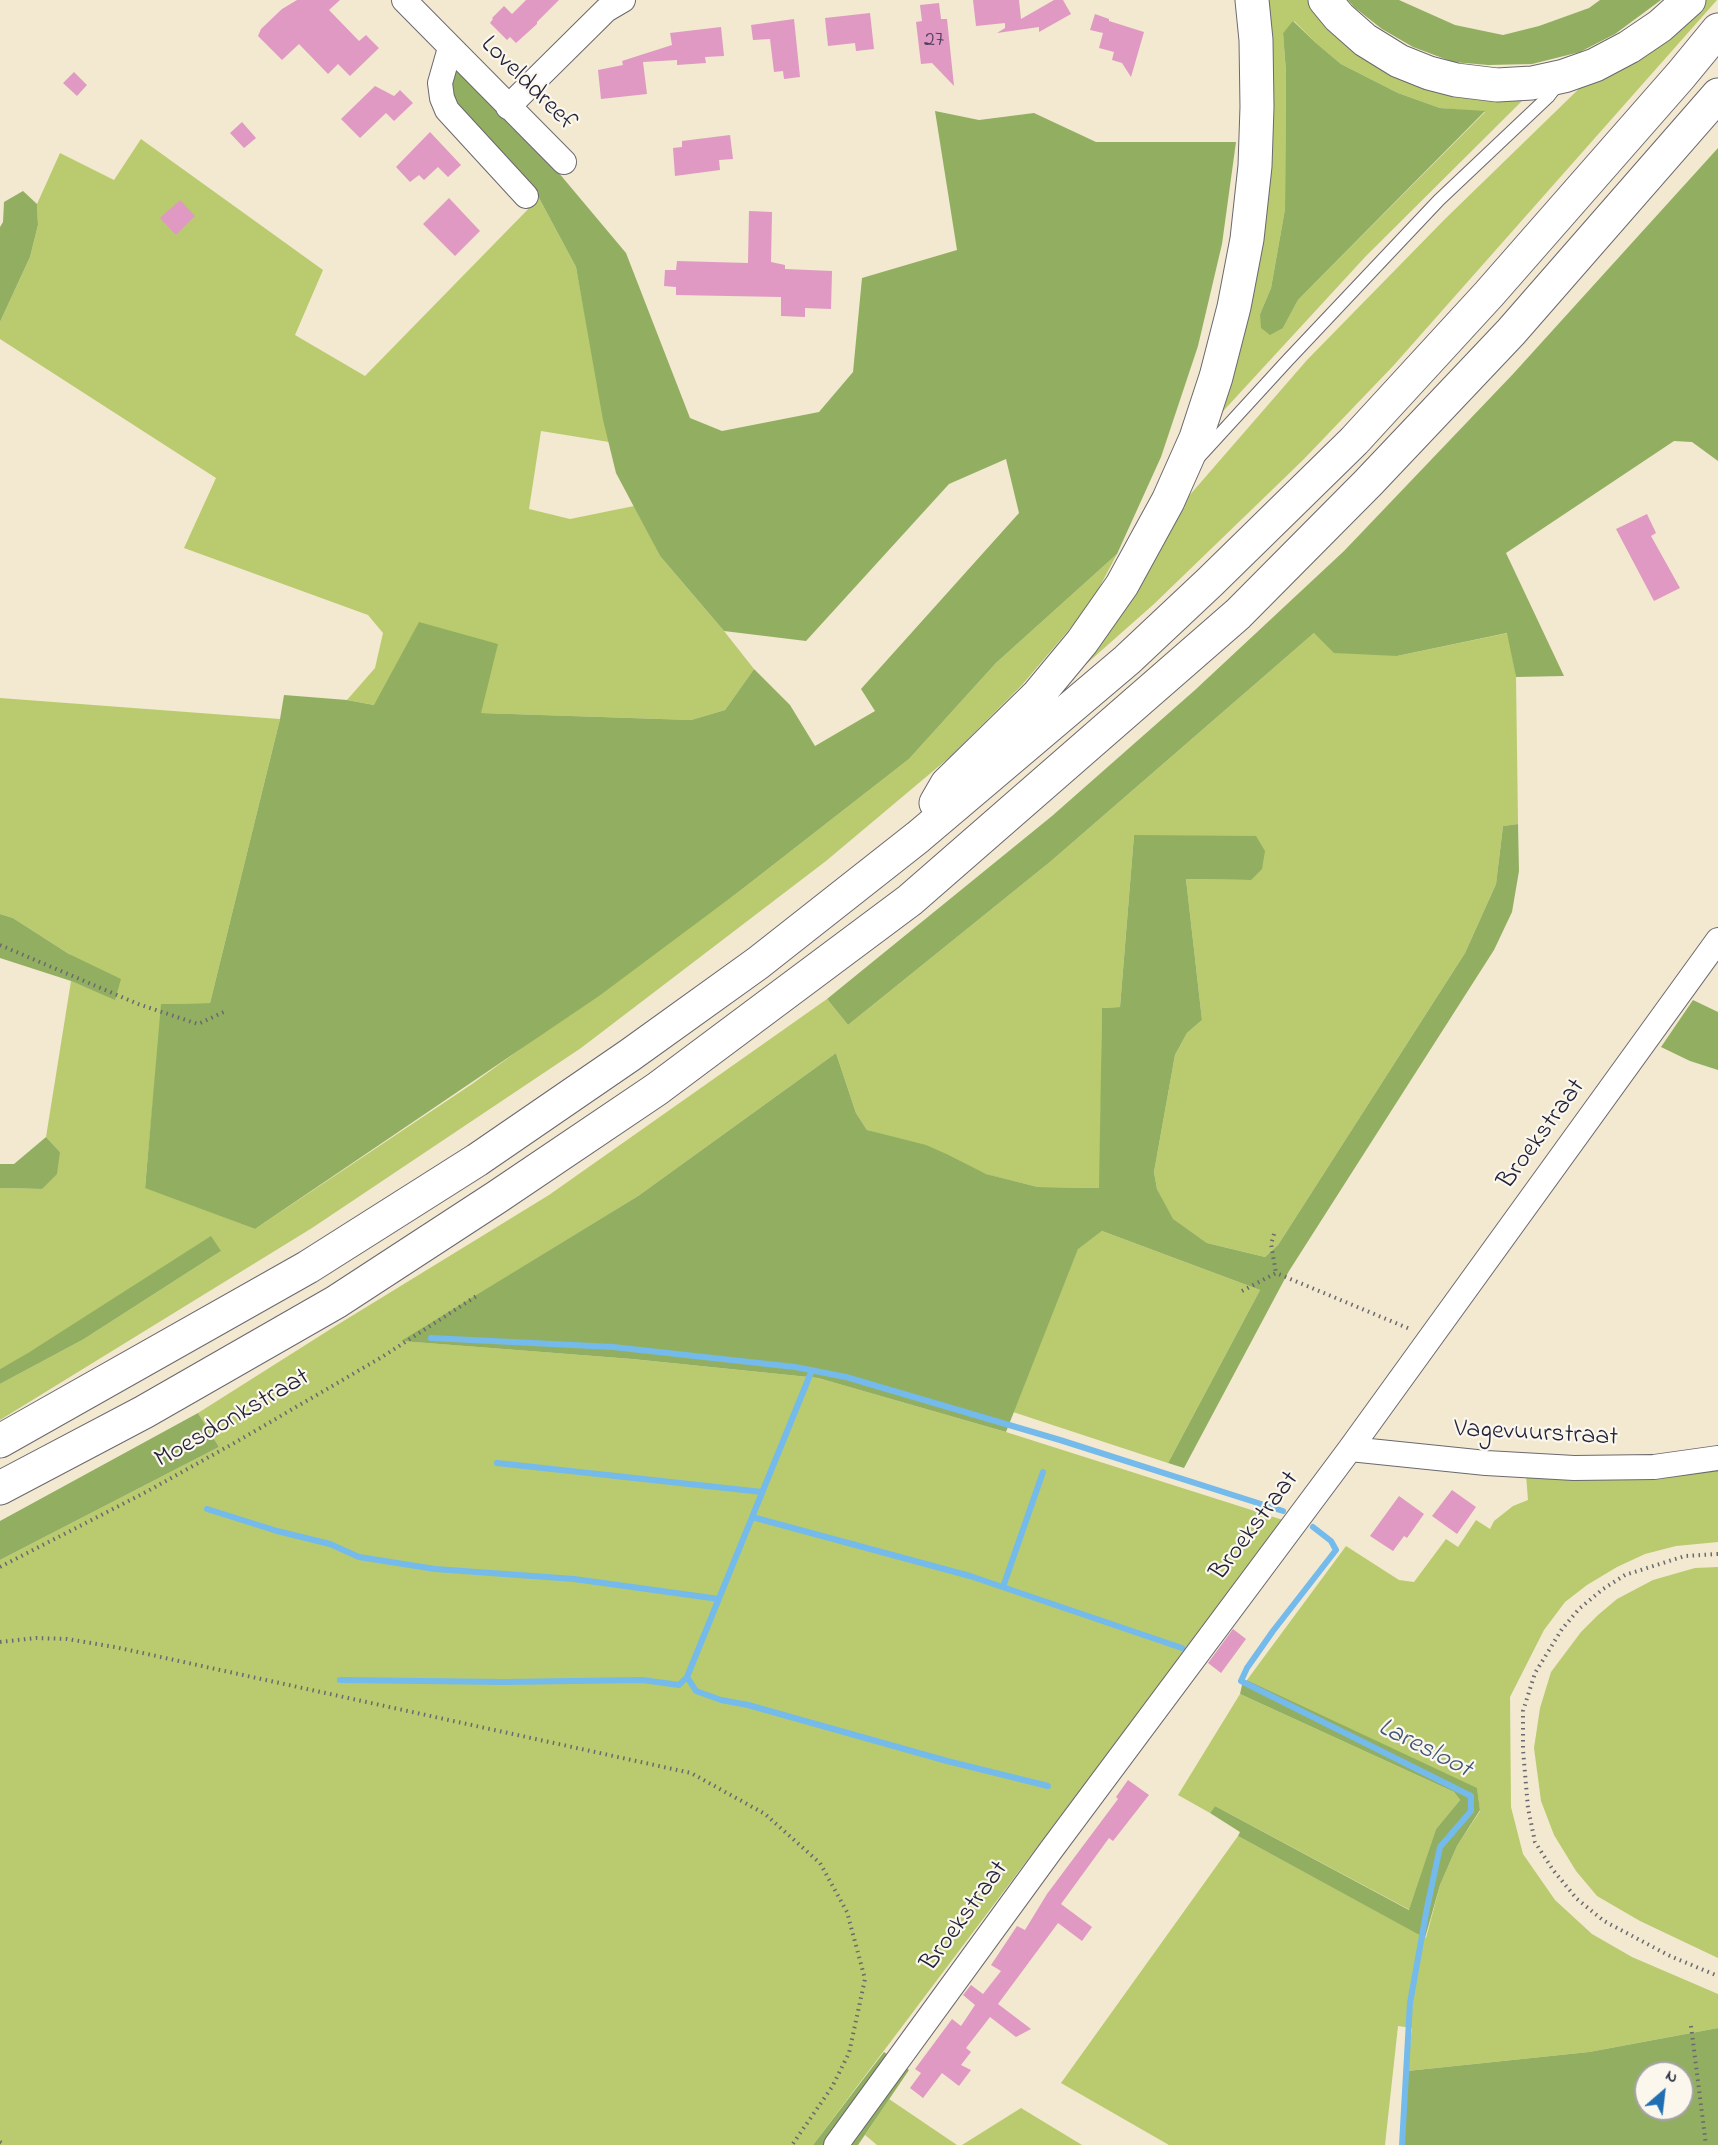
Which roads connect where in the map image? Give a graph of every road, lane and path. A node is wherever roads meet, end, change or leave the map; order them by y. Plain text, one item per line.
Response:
1 (404, 0) edge
2 (623, 0) edge
3 (1252, 0) edge
4 (1325, 0) edge
5 (1689, 0) edge
6 (1718, 30) edge
7 (450, 48) junction
8 (1564, 76) junction
9 (1718, 95) edge
10 (508, 107) junction
11 (564, 162) dead end
12 (526, 196) dead end
13 (1182, 473) junction
14 (918, 837) junction
15 (1718, 940) edge
16 (0, 945) edge
17 (226, 1011) dead end
18 (1274, 1234) dead end
19 (1276, 1273) junction
20 (1242, 1291) dead end
21 (478, 1295) dead end
22 (1430, 1338) junction
23 (0, 1441) edge
24 (1350, 1449) junction
25 (1718, 1458) edge
26 (0, 1488) edge
27 (1718, 1554) edge
28 (0, 1567) edge
29 (0, 1642) edge
30 (1718, 1976) edge
31 (1691, 2026) dead end
32 (0, 2142) edge
33 (5, 2145) edge
34 (792, 2145) edge
35 (836, 2145) edge
36 (1706, 2145) edge

1 - 7 street, Lovelddreef
2 - 10 street
3 - 13 highway
4 - 8 highway
5 - 8 highway
6 - 14 highway
7 - 10 street, Lovelddreef
7 - 12 street, Lovelddreef
8 - 13 lane
9 - 26 highway
10 - 11 street, Lovelddreef
13 - 14 highway
14 - 23 highway
15 - 22 street, Broekstraat
16 - 17 path
18 - 19 path
19 - 20 path
19 - 22 path
21 - 28 path, Moesdonkstraat
22 - 24 street, Broekstraat
24 - 25 street, Vagevuurstraat
24 - 35 street, Broekstraat
27 - 30 path
29 - 34 path
31 - 36 path
32 - 33 path

